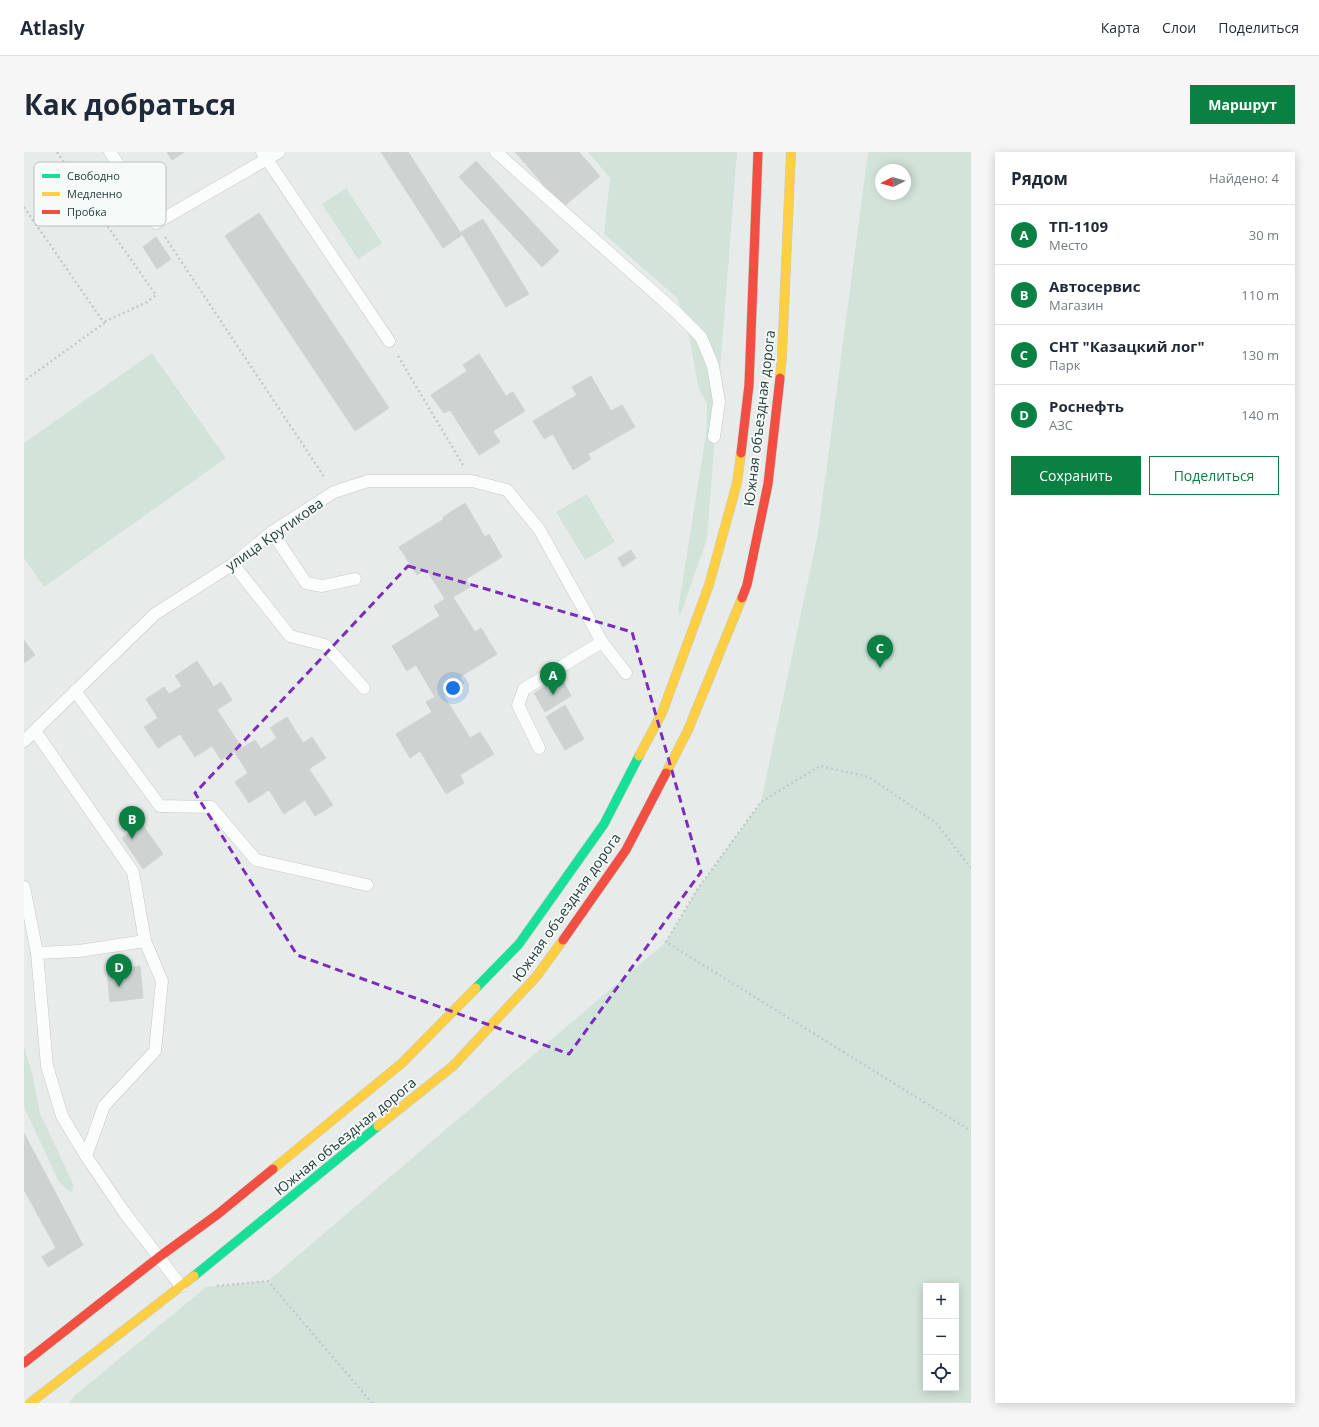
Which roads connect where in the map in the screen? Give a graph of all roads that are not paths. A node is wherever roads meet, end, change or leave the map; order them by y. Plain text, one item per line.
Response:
1 (110, 152) edge
2 (279, 152) edge
3 (496, 152) edge
4 (758, 152) edge
5 (791, 152) edge
6 (264, 156) edge
7 (116, 162) edge
8 (166, 218) edge
9 (389, 341) road end
10 (714, 437) dead end
11 (272, 532) junction
12 (233, 564) junction
13 (355, 579) dead end
14 (602, 642) junction
15 (626, 673) dead end
16 (364, 688) dead end
17 (75, 691) junction
18 (35, 730) junction
19 (24, 741) edge
20 (539, 748) dead end
21 (368, 885) dead end
22 (24, 887) edge
23 (145, 941) junction
24 (37, 953) junction
25 (86, 1156) junction
26 (159, 1257) junction
27 (181, 1286) junction
28 (24, 1363) edge
29 (30, 1403) edge

1 - 7 lane
2 - 6 lane
3 - 10 lane
4 - 26 main road, Южная объездная дорога
5 - 27 main road, Южная объездная дорога
6 - 8 lane
6 - 9 lane
11 - 12 lane, улица Крутикова
11 - 13 lane
11 - 14 lane, улица Крутикова
12 - 16 lane
12 - 17 lane, улица Крутикова
14 - 15 lane, улица Крутикова
14 - 20 lane
17 - 18 lane, улица Крутикова
17 - 21 lane
18 - 19 lane, улица Крутикова
18 - 23 lane
22 - 24 lane
23 - 24 lane
23 - 25 lane
24 - 25 lane
25 - 26 lane
26 - 27 lane
26 - 28 main road, Южная объездная дорога
27 - 29 main road, Южная объездная дорога

